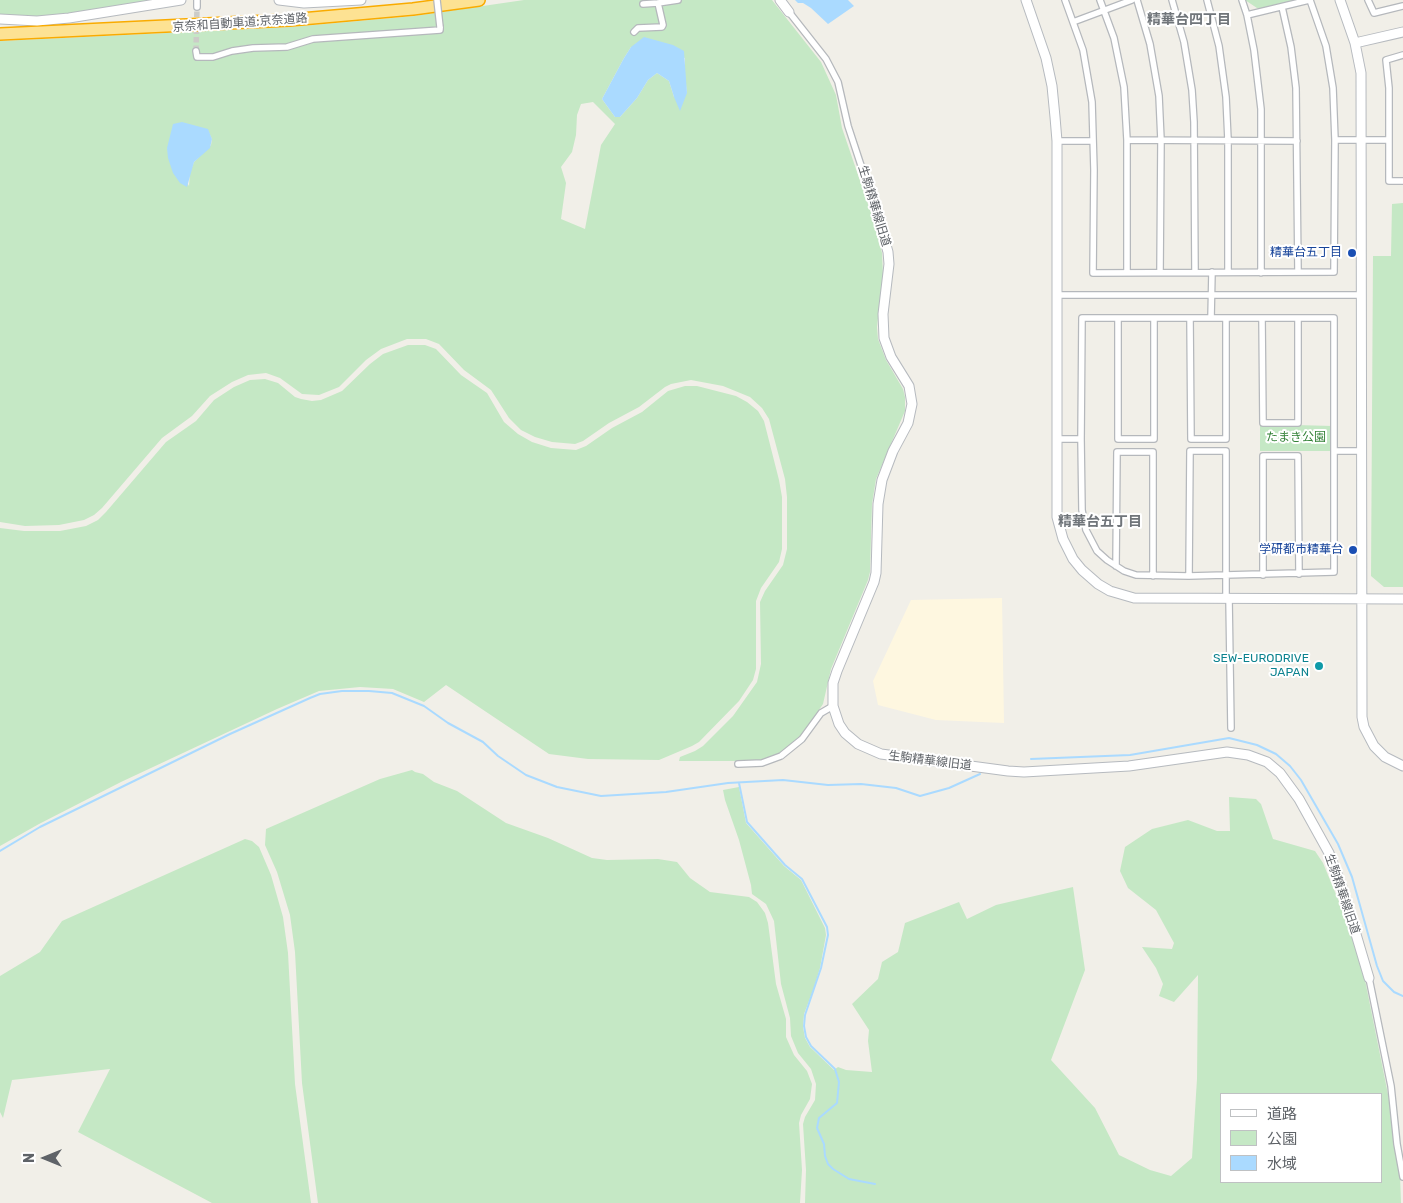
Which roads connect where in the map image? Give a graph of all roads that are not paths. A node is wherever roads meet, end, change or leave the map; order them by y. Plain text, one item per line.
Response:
1 (181, 0) edge
2 (197, 0) edge
3 (278, 0) edge
4 (361, 0) edge
5 (429, 0) edge
6 (436, 0) edge
7 (479, 0) edge
8 (678, 0) edge
9 (780, 0) edge
10 (1026, 0) edge
11 (1065, 0) edge
12 (1100, 0) edge
13 (1132, 0) edge
14 (1137, 0) edge
15 (1172, 0) edge
16 (1207, 0) edge
17 (1242, 0) edge
18 (1310, 0) edge
19 (1340, 0) edge
20 (1368, 0) edge
21 (658, 3) junction
22 (643, 4) dead end
23 (1403, 6) edge
24 (197, 7) tunnel mouth
25 (1282, 7) junction
26 (1104, 11) junction
27 (789, 12) joint
28 (1247, 15) junction
29 (0, 19) edge
30 (1073, 22) junction
31 (0, 30) edge
32 (634, 32) dead end
33 (1403, 32) edge
34 (0, 34) edge
35 (1356, 43) junction
36 (196, 51) dead end
37 (1403, 55) edge
38 (1127, 140) junction
39 (1161, 140) junction
40 (1194, 140) junction
41 (1228, 140) junction
42 (1261, 140) junction
43 (1298, 140) junction
44 (1334, 140) junction
45 (1360, 140) junction
46 (1389, 140) junction
47 (1057, 141) junction
48 (1093, 141) junction
49 (1403, 181) edge
50 (878, 217) joint
51 (1127, 272) junction
52 (1160, 272) junction
53 (1195, 272) junction
54 (1212, 272) junction
55 (1228, 272) junction
56 (1298, 272) junction
57 (1261, 273) junction
58 (1057, 295) junction
59 (1212, 295) junction
60 (1360, 295) junction
61 (1118, 318) junction
62 (1154, 318) junction
63 (1190, 318) junction
64 (1212, 318) junction
65 (1226, 318) junction
66 (1262, 318) junction
67 (1298, 318) junction
68 (1057, 439) junction
69 (1081, 439) junction
70 (1226, 439) junction
71 (1226, 451) junction
72 (1334, 451) junction
73 (1361, 451) junction
74 (1116, 566) junction
75 (1299, 574) junction
76 (1262, 575) junction
77 (1153, 576) junction
78 (1189, 576) junction
79 (1226, 576) junction
80 (1228, 599) junction
81 (1361, 599) junction
82 (1403, 599) edge
83 (833, 706) junction
84 (1231, 728) dead end
85 (738, 764) dead end
86 (1403, 766) edge
87 (1369, 978) joint
88 (1403, 1177) edge

1 - 29 street
2 - 24 street
3 - 4 street
5 - 31 highway, 京奈和自動車道;京奈道路
6 - 36 street, bridge
7 - 34 highway, 京奈和自動車道;京奈道路
8 - 21 street
9 - 27 street, 生駒精華線旧道
10 - 47 street
11 - 30 street
12 - 26 street
13 - 26 street
14 - 39 street
15 - 40 street
16 - 41 street
17 - 28 street
18 - 25 street
18 - 44 street
19 - 35 street
20 - 23 street
21 - 22 street
21 - 32 street
25 - 28 street
25 - 43 street
26 - 30 street
26 - 38 street
27 - 50 street, 生駒精華線旧道
28 - 42 street
30 - 48 street
33 - 35 street
35 - 45 street
37 - 46 street
38 - 39 street
38 - 51 street
39 - 40 street
39 - 52 street
40 - 41 street
40 - 53 street
41 - 42 street
41 - 55 street
42 - 43 street
42 - 57 street
43 - 56 street
44 - 45 street
44 - 56 street
45 - 46 street
45 - 60 street
46 - 49 street
47 - 48 street
47 - 58 street
48 - 51 street
50 - 83 street, 生駒精華線旧道
51 - 52 street
52 - 53 street
53 - 54 street
54 - 55 street
54 - 59 street
55 - 57 street
56 - 57 street
58 - 59 street
58 - 68 street
59 - 60 street
59 - 64 street
60 - 73 street
61 - 62 street
61 - 62 street
61 - 69 street
62 - 63 street
63 - 64 street
63 - 70 street
64 - 65 street
65 - 66 street
65 - 70 street
66 - 67 street
66 - 67 street
67 - 72 street
68 - 69 street
68 - 80 street
69 - 74 street
70 - 71 street
71 - 78 street
71 - 79 street
72 - 73 street
72 - 75 street
73 - 81 street
74 - 77 street
74 - 77 street
75 - 76 street
75 - 76 street
76 - 79 street
77 - 78 street
78 - 79 street
79 - 80 street
80 - 81 street
80 - 84 street
81 - 82 street
81 - 86 street
83 - 85 street
83 - 87 street, 生駒精華線旧道
87 - 88 street, 生駒精華線旧道

